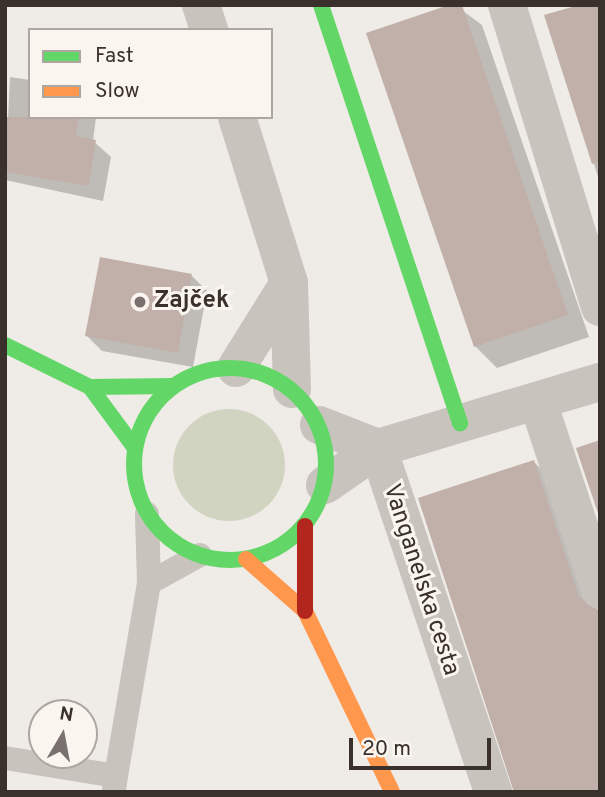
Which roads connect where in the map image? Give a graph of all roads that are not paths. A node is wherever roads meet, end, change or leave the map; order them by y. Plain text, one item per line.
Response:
1 (201, 5) edge
2 (321, 5) edge
3 (507, 5) edge
4 (208, 28) edge
5 (238, 119) edge
6 (289, 283) junction
7 (600, 307) edge
8 (5, 345) edge
9 (236, 368) junction
10 (600, 382) edge
11 (173, 386) junction
12 (90, 387) junction
13 (292, 389) junction
14 (538, 402) junction
15 (319, 425) junction
16 (460, 425) junction
17 (135, 448) junction
18 (378, 448) junction
19 (325, 485) junction
20 (147, 513) junction
21 (305, 526) junction
22 (200, 555) junction
23 (246, 559) junction
24 (149, 583) junction
25 (600, 590) edge
26 (305, 611) junction
27 (5, 758) edge
28 (115, 784) edge
29 (392, 792) edge
30 (494, 792) edge

1 - 4 street
2 - 16 street
3 - 7 street
5 - 6 street
6 - 9 street
6 - 13 street
8 - 12 street
9 - 11 street
9 - 13 street
10 - 14 street
11 - 12 street
11 - 17 street
12 - 17 street
13 - 15 street
14 - 16 street
14 - 25 street
15 - 18 street
15 - 19 street
16 - 18 street
17 - 20 street
18 - 19 street
18 - 30 street, Vanganelska cesta
19 - 21 street
20 - 22 street
20 - 24 lane
21 - 23 street
21 - 26 street
22 - 23 street
22 - 24 lane
23 - 26 street
24 - 28 lane
26 - 29 street
27 - 28 lane

